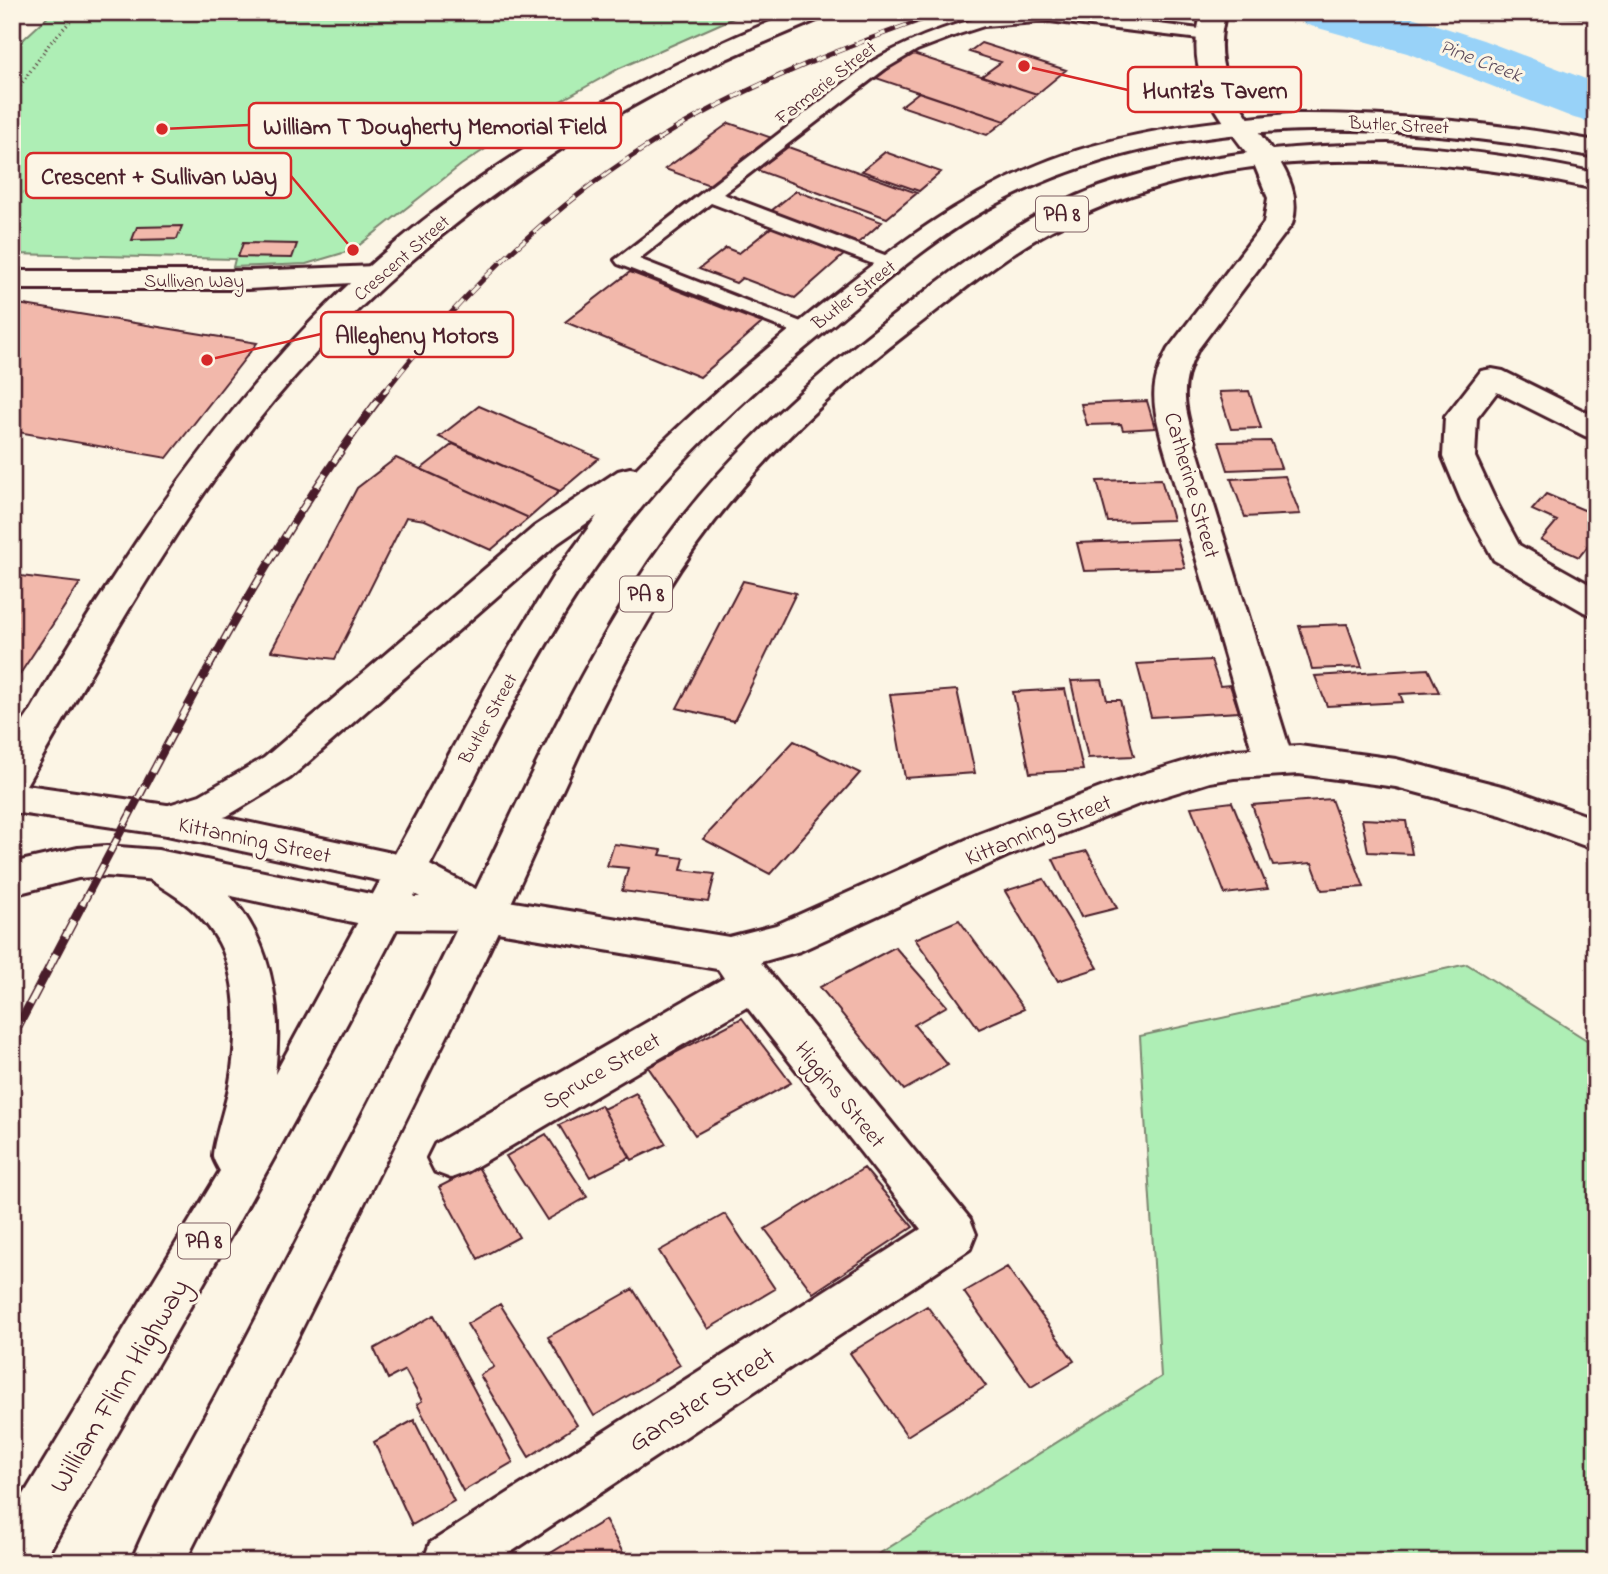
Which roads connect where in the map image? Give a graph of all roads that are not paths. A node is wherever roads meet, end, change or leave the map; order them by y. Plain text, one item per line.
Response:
1 (816, 12) edge
2 (1211, 23) edge
3 (1241, 127) junction
4 (1596, 149) edge
5 (1265, 159) junction
6 (1596, 181) edge
7 (711, 196) junction
8 (891, 264) junction
9 (376, 275) junction
10 (12, 280) edge
11 (807, 331) junction
12 (1596, 429) edge
13 (670, 451) junction
14 (1596, 604) edge
15 (1274, 760) junction
16 (12, 776) edge
17 (12, 798) edge
18 (167, 820) junction
19 (1596, 835) edge
20 (158, 865) junction
21 (406, 871) junction
22 (12, 879) edge
23 (385, 913) junction
24 (486, 914) junction
25 (741, 968) junction
26 (451, 1158) dead end
27 (211, 1230) junction
28 (953, 1234) joint
29 (13, 1562) edge
30 (157, 1562) edge
31 (449, 1562) edge

1 - 9 main road, Crescent Street
2 - 3 main road, Catherine Street
2 - 7 lane, Farmerie Street
3 - 4 main road, Butler Street / PA 8
3 - 5 main road, Catherine Street
3 - 8 main road, Butler Street / PA 8
5 - 6 main road, Butler Street / PA 8
5 - 15 main road, Catherine Street
5 - 24 main road, Butler Street / PA 8
7 - 8 lane
7 - 11 lane, Farmerie Street
8 - 11 main road, Butler Street / PA 8
9 - 10 main road, Sullivan Way
9 - 16 main road, Crescent Street
11 - 13 main road, Butler Street / PA 8
12 - 14 main road
13 - 18 main road
13 - 21 main road, Butler Street / PA 8
15 - 19 main road, Kittanning Street
15 - 25 main road, Kittanning Street
17 - 18 main road, Kittanning Street
18 - 21 main road, Kittanning Street
20 - 22 main road, Kittanning Street
20 - 23 main road, Kittanning Street
20 - 27 main road
21 - 23 main road, Butler Street / PA 8
21 - 24 main road, Kittanning Street
23 - 24 main road, Kittanning Street
23 - 27 main road, William Flinn Highway / PA 8
24 - 25 main road, Kittanning Street
24 - 30 main road, PA 8
25 - 26 main road, Spruce Street
25 - 28 main road, Higgins Street
27 - 29 main road, William Flinn Highway / PA 8
28 - 31 main road, Ganster Street

